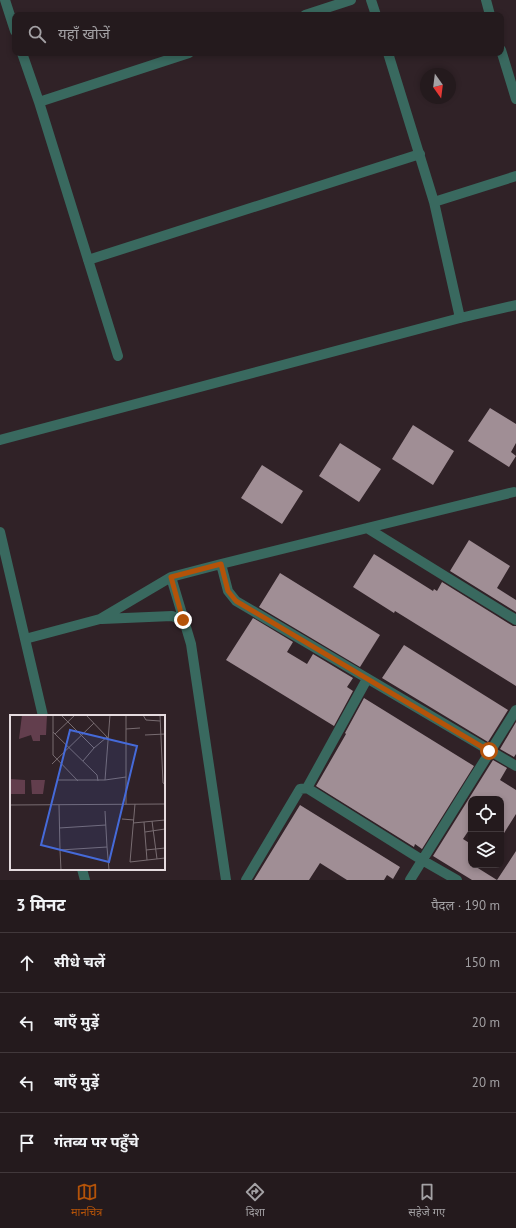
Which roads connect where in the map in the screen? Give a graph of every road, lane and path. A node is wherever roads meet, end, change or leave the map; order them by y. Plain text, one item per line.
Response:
1 (4, 0) edge
2 (351, 0) edge
3 (371, 0) edge
4 (486, 0) edge
5 (314, 12) edge
6 (375, 12) edge
7 (489, 12) edge
8 (12, 23) edge
9 (23, 56) edge
10 (180, 56) edge
11 (389, 56) edge
12 (503, 56) edge
13 (516, 99) edge
14 (39, 102) junction
15 (420, 154) junction
16 (516, 176) edge
17 (434, 202) junction
18 (88, 260) junction
19 (516, 305) edge
20 (460, 318) junction
21 (118, 356) dead end
22 (0, 440) edge
23 (514, 492) dead end
24 (367, 528) junction
25 (0, 532) edge
26 (221, 564) junction
27 (171, 577) junction
28 (100, 619) junction
29 (183, 620) junction
30 (516, 620) edge
31 (25, 639) junction
32 (367, 679) junction
33 (516, 710) edge
34 (43, 715) edge
35 (489, 751) junction
36 (516, 766) edge
37 (307, 788) junction
38 (422, 860) junction
39 (82, 870) edge
40 (85, 880) edge
41 (226, 880) edge
42 (246, 880) edge
43 (410, 880) edge
44 (457, 880) edge

1 - 8 street
2 - 5 street
3 - 6 street
4 - 7 street
9 - 14 street
10 - 14 street
11 - 15 street
12 - 13 street
14 - 18 street
15 - 17 street
15 - 18 street
16 - 17 street
17 - 20 street
18 - 21 street
19 - 20 street
20 - 22 street
23 - 24 street
24 - 26 street
24 - 30 street
25 - 31 street
26 - 27 street
26 - 32 street
27 - 28 street
27 - 29 street
28 - 29 street
28 - 31 street
29 - 41 street
31 - 34 street
32 - 35 street
32 - 37 street
33 - 35 street
35 - 36 street
35 - 38 street
37 - 38 street
37 - 42 street
38 - 43 street
38 - 44 street
39 - 40 street

